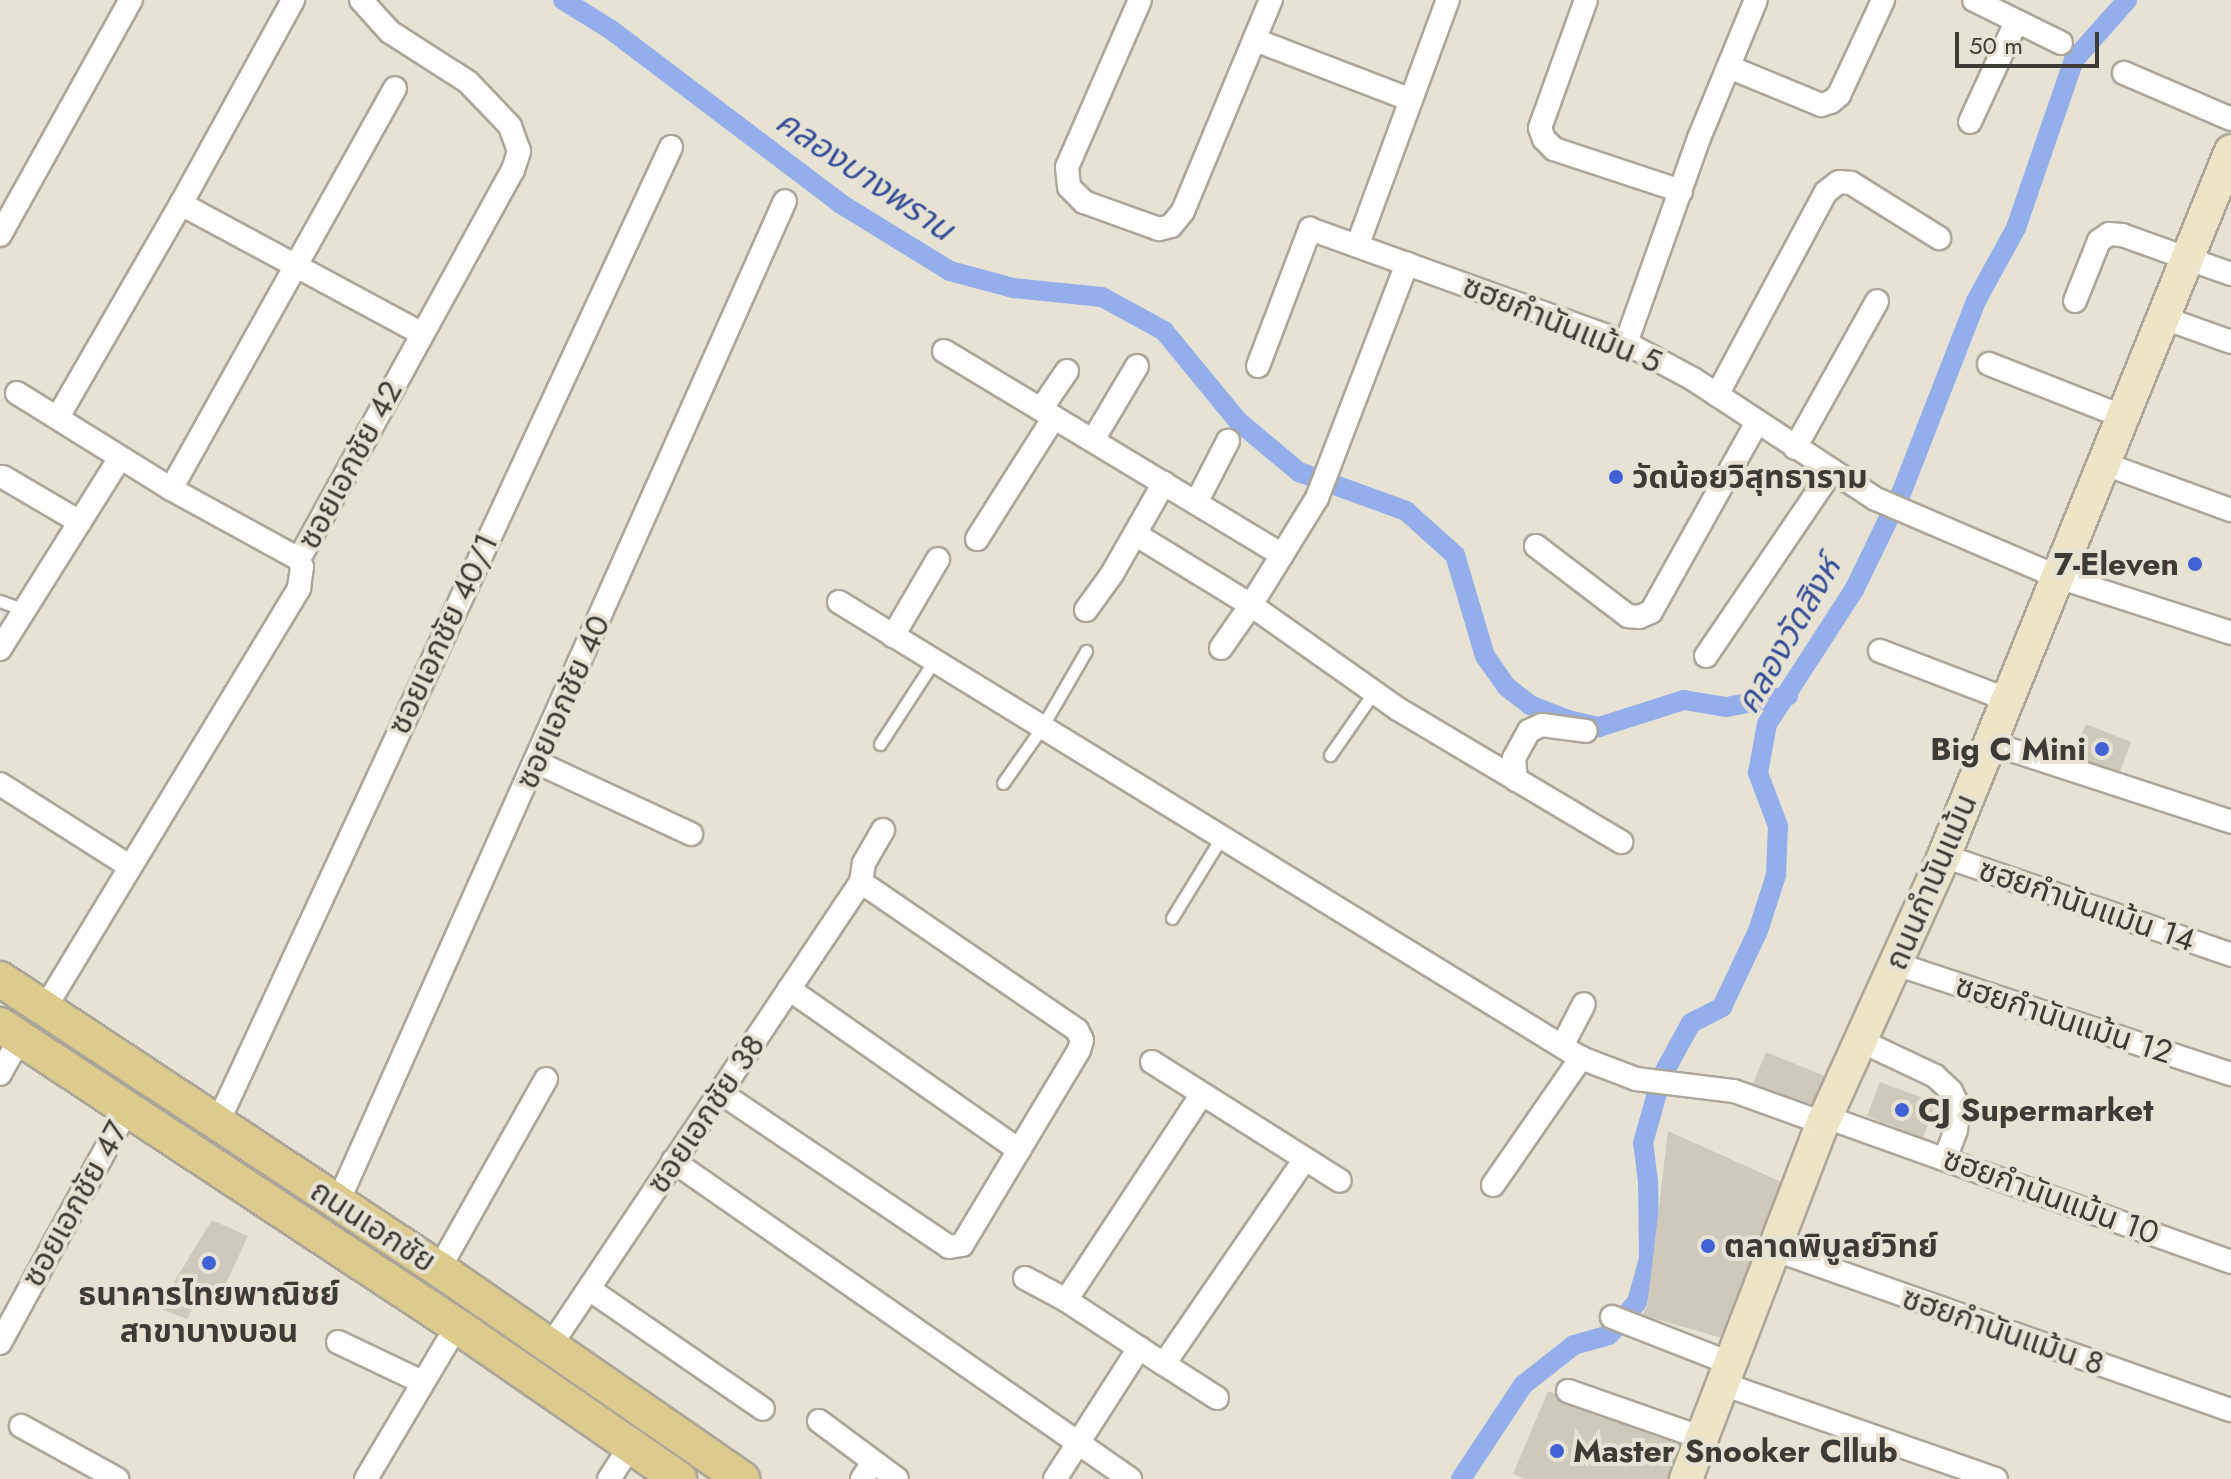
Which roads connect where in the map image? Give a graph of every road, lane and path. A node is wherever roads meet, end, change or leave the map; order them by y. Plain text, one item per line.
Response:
1 (131, 0) edge
2 (293, 0) edge
3 (361, 0) edge
4 (1140, 0) edge
5 (1271, 0) edge
6 (1448, 0) edge
7 (1586, 0) edge
8 (1756, 0) edge
9 (1883, 0) edge
10 (1974, 0) edge
11 (2016, 22) junction
12 (1255, 40) junction
13 (2061, 43) dead end
14 (1729, 67) junction
15 (2124, 73) dead end
16 (395, 88) dead end
17 (1411, 100) junction
18 (2231, 119) edge
19 (1970, 122) dead end
20 (671, 147) dead end
21 (2231, 151) edge
22 (1681, 191) junction
23 (785, 201) dead end
24 (181, 204) junction
25 (0, 233) edge
26 (1939, 238) dead end
27 (1358, 244) junction
28 (2188, 257) junction
29 (1407, 264) junction
30 (295, 266) junction
31 (2231, 274) edge
32 (1877, 301) dead end
33 (2075, 301) dead end
34 (2164, 318) junction
35 (421, 333) junction
36 (2231, 342) edge
37 (1626, 343) junction
38 (944, 351) dead end
39 (1989, 364) dead end
40 (1137, 366) dead end
41 (1258, 366) dead end
42 (1067, 371) dead end
43 (17, 393) dead end
44 (1717, 395) junction
45 (1048, 413) junction
46 (58, 417) junction
47 (2124, 417) junction
48 (1757, 422) junction
49 (1093, 440) junction
50 (1228, 441) dead end
51 (1795, 448) junction
52 (120, 458) junction
53 (2105, 464) junction
54 (1831, 472) junction
55 (3, 477) dead end
56 (1164, 483) junction
57 (171, 489) junction
58 (1196, 503) junction
59 (2231, 510) edge
60 (80, 522) junction
61 (1135, 534) junction
62 (977, 539) dead end
63 (1536, 546) dead end
64 (1282, 555) junction
65 (299, 559) junction
66 (938, 559) dead end
67 (2058, 577) junction
68 (0, 601) edge
69 (839, 602) dead end
70 (1251, 605) junction
71 (25, 610) junction
72 (1086, 610) dead end
73 (2231, 633) edge
74 (893, 636) junction
75 (1221, 648) dead end
76 (0, 649) edge
77 (1086, 651) dead end
78 (1880, 651) dead end
79 (1706, 656) dead end
80 (934, 661) junction
81 (1374, 692) junction
82 (2008, 700) junction
83 (1042, 727) junction
84 (1586, 731) dead end
85 (1990, 743) junction
86 (880, 744) dead end
87 (1330, 755) dead end
88 (536, 762) junction
89 (1516, 780) junction
90 (1003, 783) dead end
91 (0, 784) edge
92 (2231, 822) edge
93 (883, 830) dead end
94 (691, 834) dead end
95 (1221, 838) junction
96 (1621, 842) dead end
97 (1944, 856) junction
98 (129, 866) junction
99 (861, 882) junction
100 (1172, 918) dead end
101 (2231, 955) edge
102 (1896, 964) junction
103 (0, 979) edge
104 (789, 989) junction
105 (1584, 1004) dead end
106 (45, 1008) junction
107 (10, 1032) edge
108 (1861, 1041) junction
109 (1572, 1052) junction
110 (1152, 1062) dead end
111 (0, 1074) edge
112 (2231, 1074) edge
113 (546, 1079) dead end
114 (721, 1093) junction
115 (1202, 1094) junction
116 (128, 1108) junction
117 (1824, 1120) junction
118 (218, 1122) junction
119 (1019, 1150) junction
120 (1945, 1158) junction
121 (1304, 1160) junction
122 (673, 1161) junction
123 (1340, 1181) dead end
124 (1493, 1185) dead end
125 (338, 1202) junction
126 (1776, 1250) junction
127 (2231, 1262) edge
128 (439, 1269) junction
129 (1025, 1278) dead end
130 (589, 1289) junction
131 (1066, 1300) junction
132 (1612, 1317) dead end
133 (457, 1326) junction
134 (338, 1342) dead end
135 (0, 1343) edge
136 (551, 1345) junction
137 (1139, 1348) junction
138 (1164, 1364) junction
139 (1727, 1374) junction
140 (422, 1382) junction
141 (1568, 1391) dead end
142 (1217, 1398) dead end
143 (763, 1409) dead end
144 (2231, 1410) edge
145 (819, 1421) dead end
146 (21, 1426) dead end
147 (1702, 1438) junction
148 (1080, 1442) junction
149 (631, 1445) junction
150 (867, 1470) edge
151 (117, 1479) edge
152 (366, 1479) edge
153 (609, 1479) edge
154 (679, 1479) edge
155 (742, 1479) edge
156 (897, 1479) edge
157 (1055, 1479) edge
158 (1129, 1479) edge
159 (1687, 1479) edge
160 (1996, 1479) edge

1 - 25 street
2 - 24 street
3 - 35 street, ซอยเอกชัย 42
4 - 12 street
5 - 12 street
6 - 17 street
7 - 22 street
8 - 14 street
9 - 14 street
10 - 11 street
11 - 13 street
11 - 19 street
12 - 17 street
14 - 22 street
15 - 18 street
16 - 30 street
17 - 27 street
20 - 118 street, ซอยเอกชัย 40/1
21 - 28 street, ถนนกำนันแม้น
22 - 37 street
23 - 88 street, ซอยเอกชัย 40
24 - 30 street
24 - 46 street
26 - 44 street
27 - 29 street, ซฮยกำนันแม้น 5
27 - 41 street, ซฮยกำนันแม้น 5
28 - 31 street
28 - 33 street
28 - 34 street, ถนนกำนันแม้น
29 - 37 street, ซฮยกำนันแม้น 5
29 - 64 street
30 - 35 street
30 - 57 street
32 - 51 street
34 - 36 street
34 - 47 street, ถนนกำนันแม้น
35 - 65 street, ซอยเอกชัย 42
37 - 44 street, ซฮยกำนันแม้น 5
38 - 45 street
39 - 47 street
40 - 49 street
42 - 45 street
43 - 46 street
44 - 48 street, ซฮยกำนันแม้น 5
45 - 49 street
45 - 62 street
46 - 52 street
47 - 53 street, ถนนกำนันแม้น
48 - 51 street, ซฮยกำนันแม้น 5
48 - 63 street
49 - 56 street
50 - 58 street
51 - 54 street, ซฮยกำนันแม้น 5
52 - 57 street
52 - 60 street
53 - 59 street
53 - 67 street, ถนนกำนันแม้น
54 - 67 street, ซฮยกำนันแม้น 5
54 - 79 street
55 - 60 street
56 - 58 street
56 - 61 street
57 - 65 street
58 - 64 street
60 - 71 street
61 - 70 street
61 - 72 street
64 - 70 street
65 - 98 street, ซอยเอกชัย 42
66 - 74 street
67 - 73 street, ซฮยกำนันแม้น 5
67 - 82 street, ถนนกำนันแม้น
68 - 71 lane
69 - 74 street, ซฮยกำนันแม้น 10
70 - 75 street
70 - 81 street
71 - 76 street
74 - 80 street, ซฮยกำนันแม้น 10
77 - 83 lane
78 - 82 street
80 - 83 street, ซฮยกำนันแม้น 10
80 - 86 lane
81 - 87 lane
81 - 89 street
82 - 85 street, ถนนกำนันแม้น
83 - 90 lane
83 - 95 street, ซฮยกำนันแม้น 10
84 - 89 street
85 - 92 street
85 - 97 street, ถนนกำนันแม้น
88 - 94 street
88 - 125 street, ซอยเอกชัย 40
89 - 96 street
91 - 98 street
93 - 99 street, ซอยเอกชัย 38
95 - 100 lane
95 - 109 street, ซฮยกำนันแม้น 10
97 - 101 street, ซฮยกำนันแม้น 14
97 - 102 street, ถนนกำนันแม้น
98 - 106 street, ซอยเอกชัย 42
99 - 104 street, ซอยเอกชัย 38
99 - 119 street
102 - 108 street, ถนนกำนันแม้น
102 - 112 street, ซฮยกำนันแม้น 12
103 - 106 main road, ถนนเอกชัย
104 - 114 street, ซอยเอกชัย 38
104 - 119 street
105 - 109 street
106 - 118 main road, ถนนเอกชัย
107 - 111 street
107 - 116 main road, ถนนเอกชัย
108 - 117 street, ถนนกำนันแม้น
108 - 120 street
109 - 117 street, ซฮยกำนันแม้น 10
109 - 124 street
110 - 115 street
113 - 128 street
114 - 119 street
114 - 122 street, ซอยเอกชัย 38
115 - 121 street
115 - 131 street
116 - 133 main road, ถนนเอกชัย
116 - 135 street, ซอยเอกชัย 47
117 - 120 street, ซฮยกำนันแม้น 10
117 - 126 street, ถนนกำนันแม้น
118 - 125 main road, ถนนเอกชัย
120 - 127 street, ซฮยกำนันแม้น 10
121 - 123 street
121 - 138 street
122 - 130 street, ซอยเอกชัย 38
122 - 148 street
125 - 128 main road, ถนนเอกชัย
126 - 139 street, ถนนกำนันแม้น
126 - 144 street, ซฮยกำนันแม้น 8
128 - 136 main road, ถนนเอกชัย
129 - 131 street
130 - 136 street, ซอยเอกชัย 38
130 - 143 street
131 - 137 street
132 - 139 street
133 - 140 street
133 - 149 main road, ถนนเอกชัย
134 - 140 street
136 - 155 main road, ถนนเอกชัย
137 - 138 street
137 - 148 street
138 - 142 street
139 - 147 street, ถนนกำนันแม้น
139 - 160 street
140 - 152 street
141 - 147 street
145 - 150 street
146 - 151 street
147 - 159 street, ถนนกำนันแม้น
148 - 157 street
148 - 158 street
149 - 153 street
149 - 154 main road, ถนนเอกชัย
150 - 156 street

